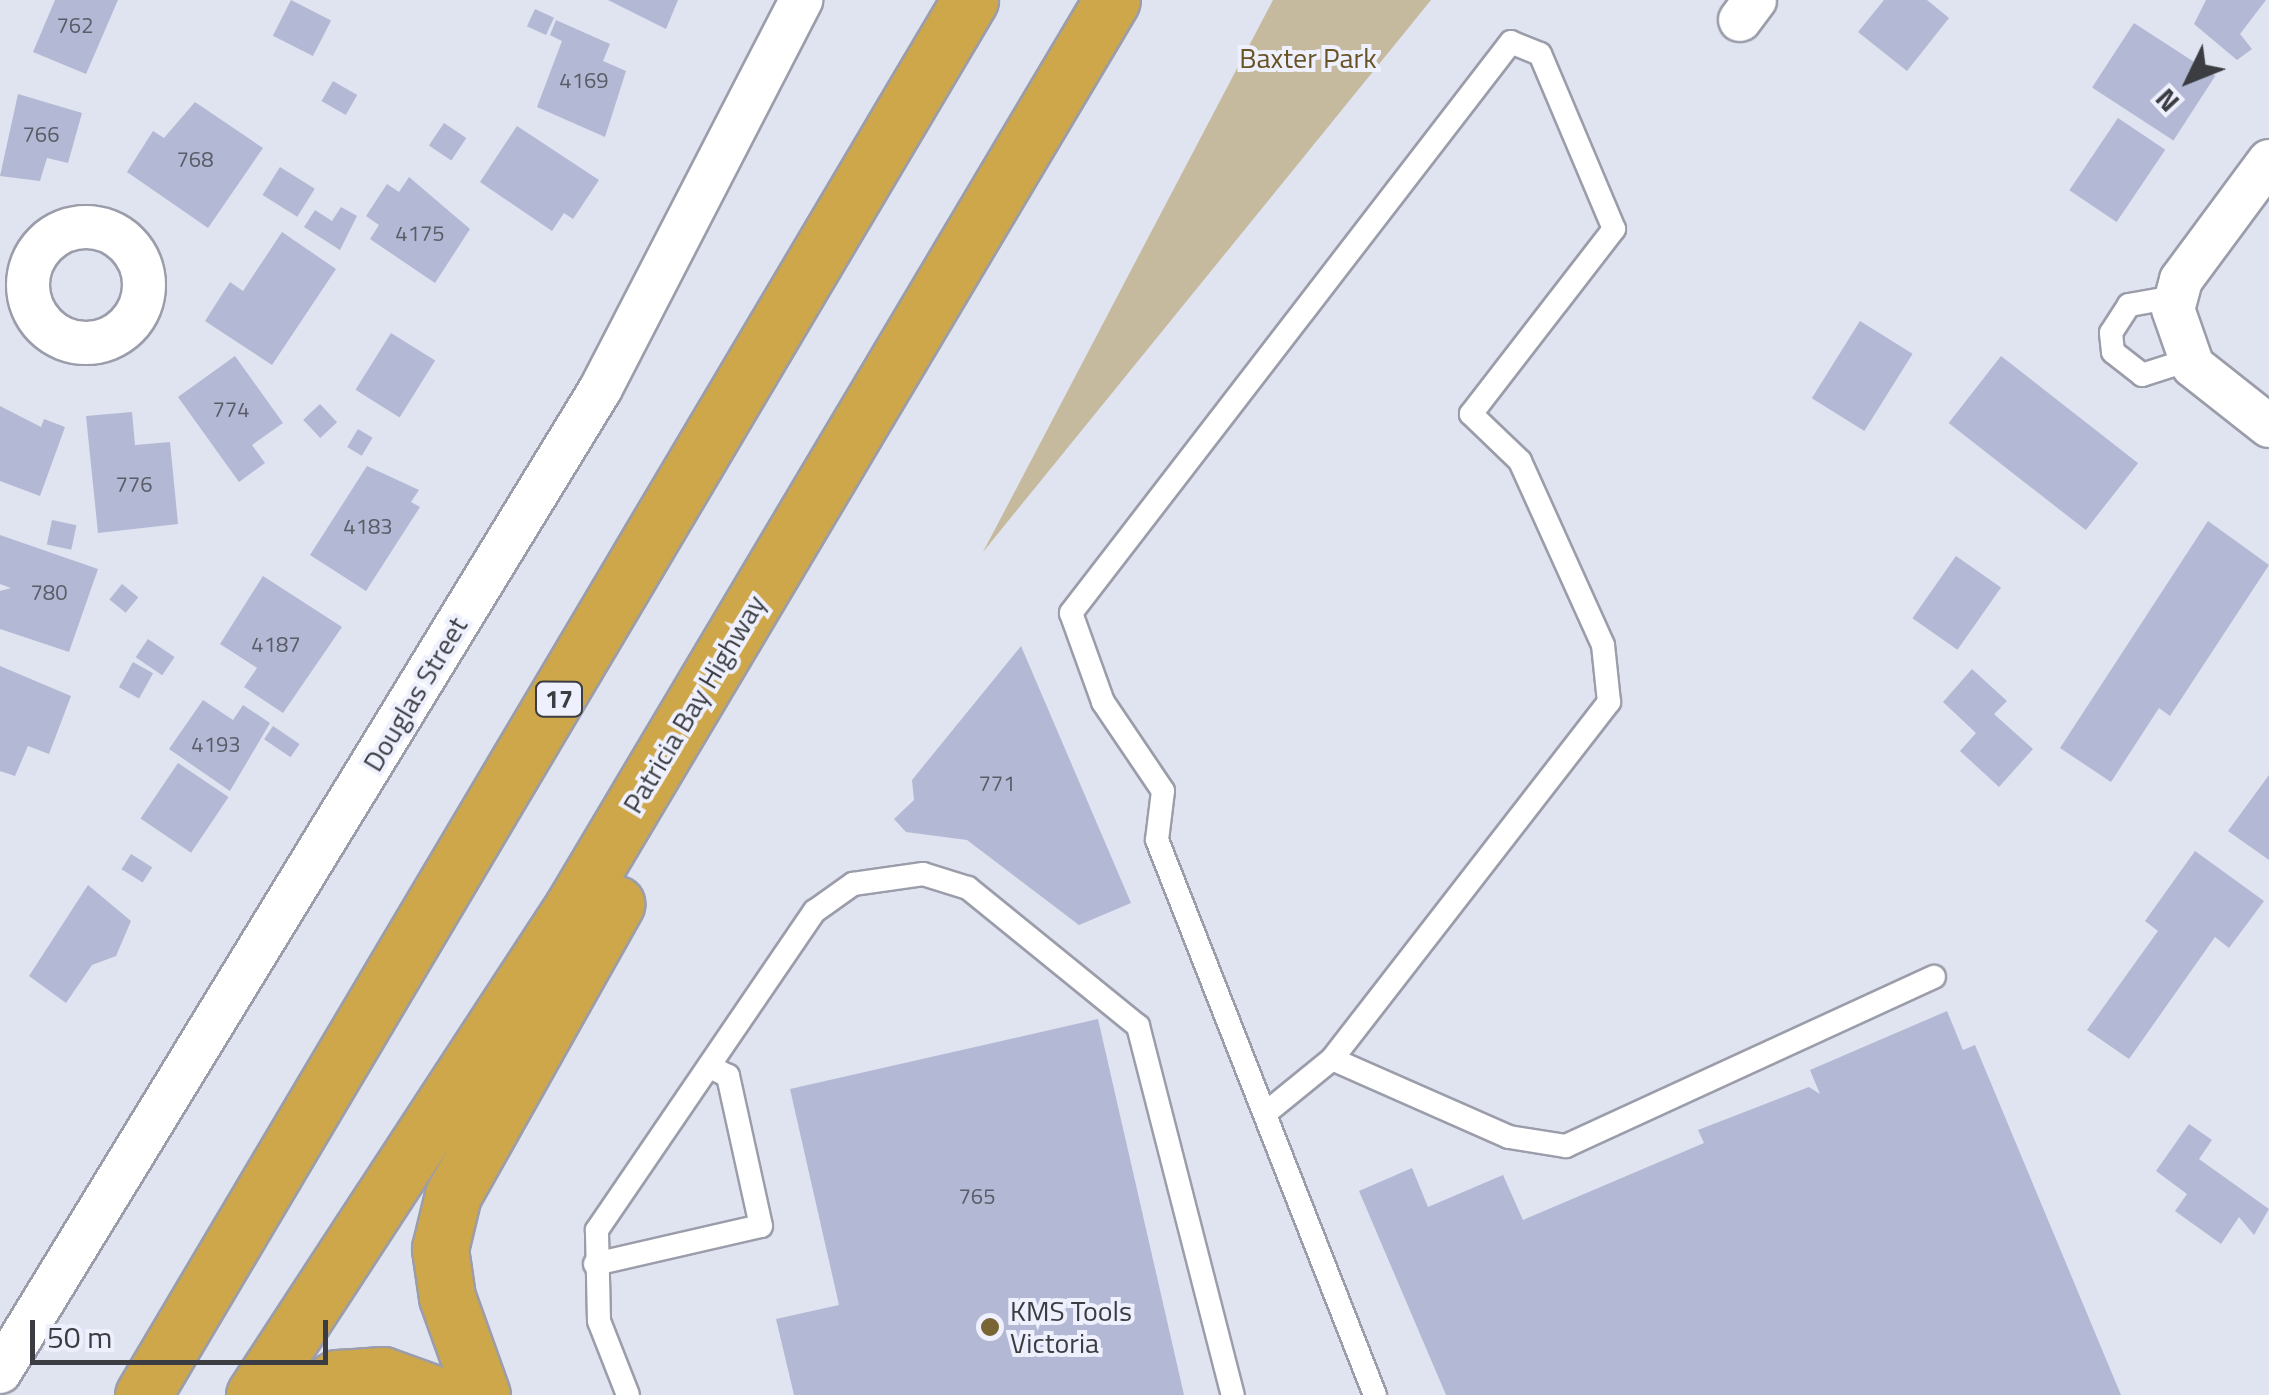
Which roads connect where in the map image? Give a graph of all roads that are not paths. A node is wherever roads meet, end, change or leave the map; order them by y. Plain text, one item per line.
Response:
1 (802, 0) edge
2 (970, 0) edge
3 (1112, 0) edge
4 (1148, 0) edge
5 (2269, 161) edge
6 (2269, 426) edge
7 (1934, 977) dead end
8 (1332, 1059) junction
9 (710, 1067) junction
10 (1268, 1112) junction
11 (595, 1264) junction
12 (0, 1372) edge
13 (143, 1395) edge
14 (254, 1395) edge
15 (308, 1395) edge
16 (438, 1395) edge
17 (482, 1395) edge
18 (628, 1395) edge
19 (1233, 1395) edge
20 (1376, 1395) edge

1 - 12 street, Douglas Street
2 - 13 highway, 17
3 - 14 highway, Patricia Bay Highway
4 - 17 highway
5 - 6 street
7 - 8 lane
8 - 10 lane
8 - 10 lane
9 - 11 lane
9 - 11 lane
9 - 19 lane
10 - 20 lane
11 - 18 lane
15 - 16 highway

